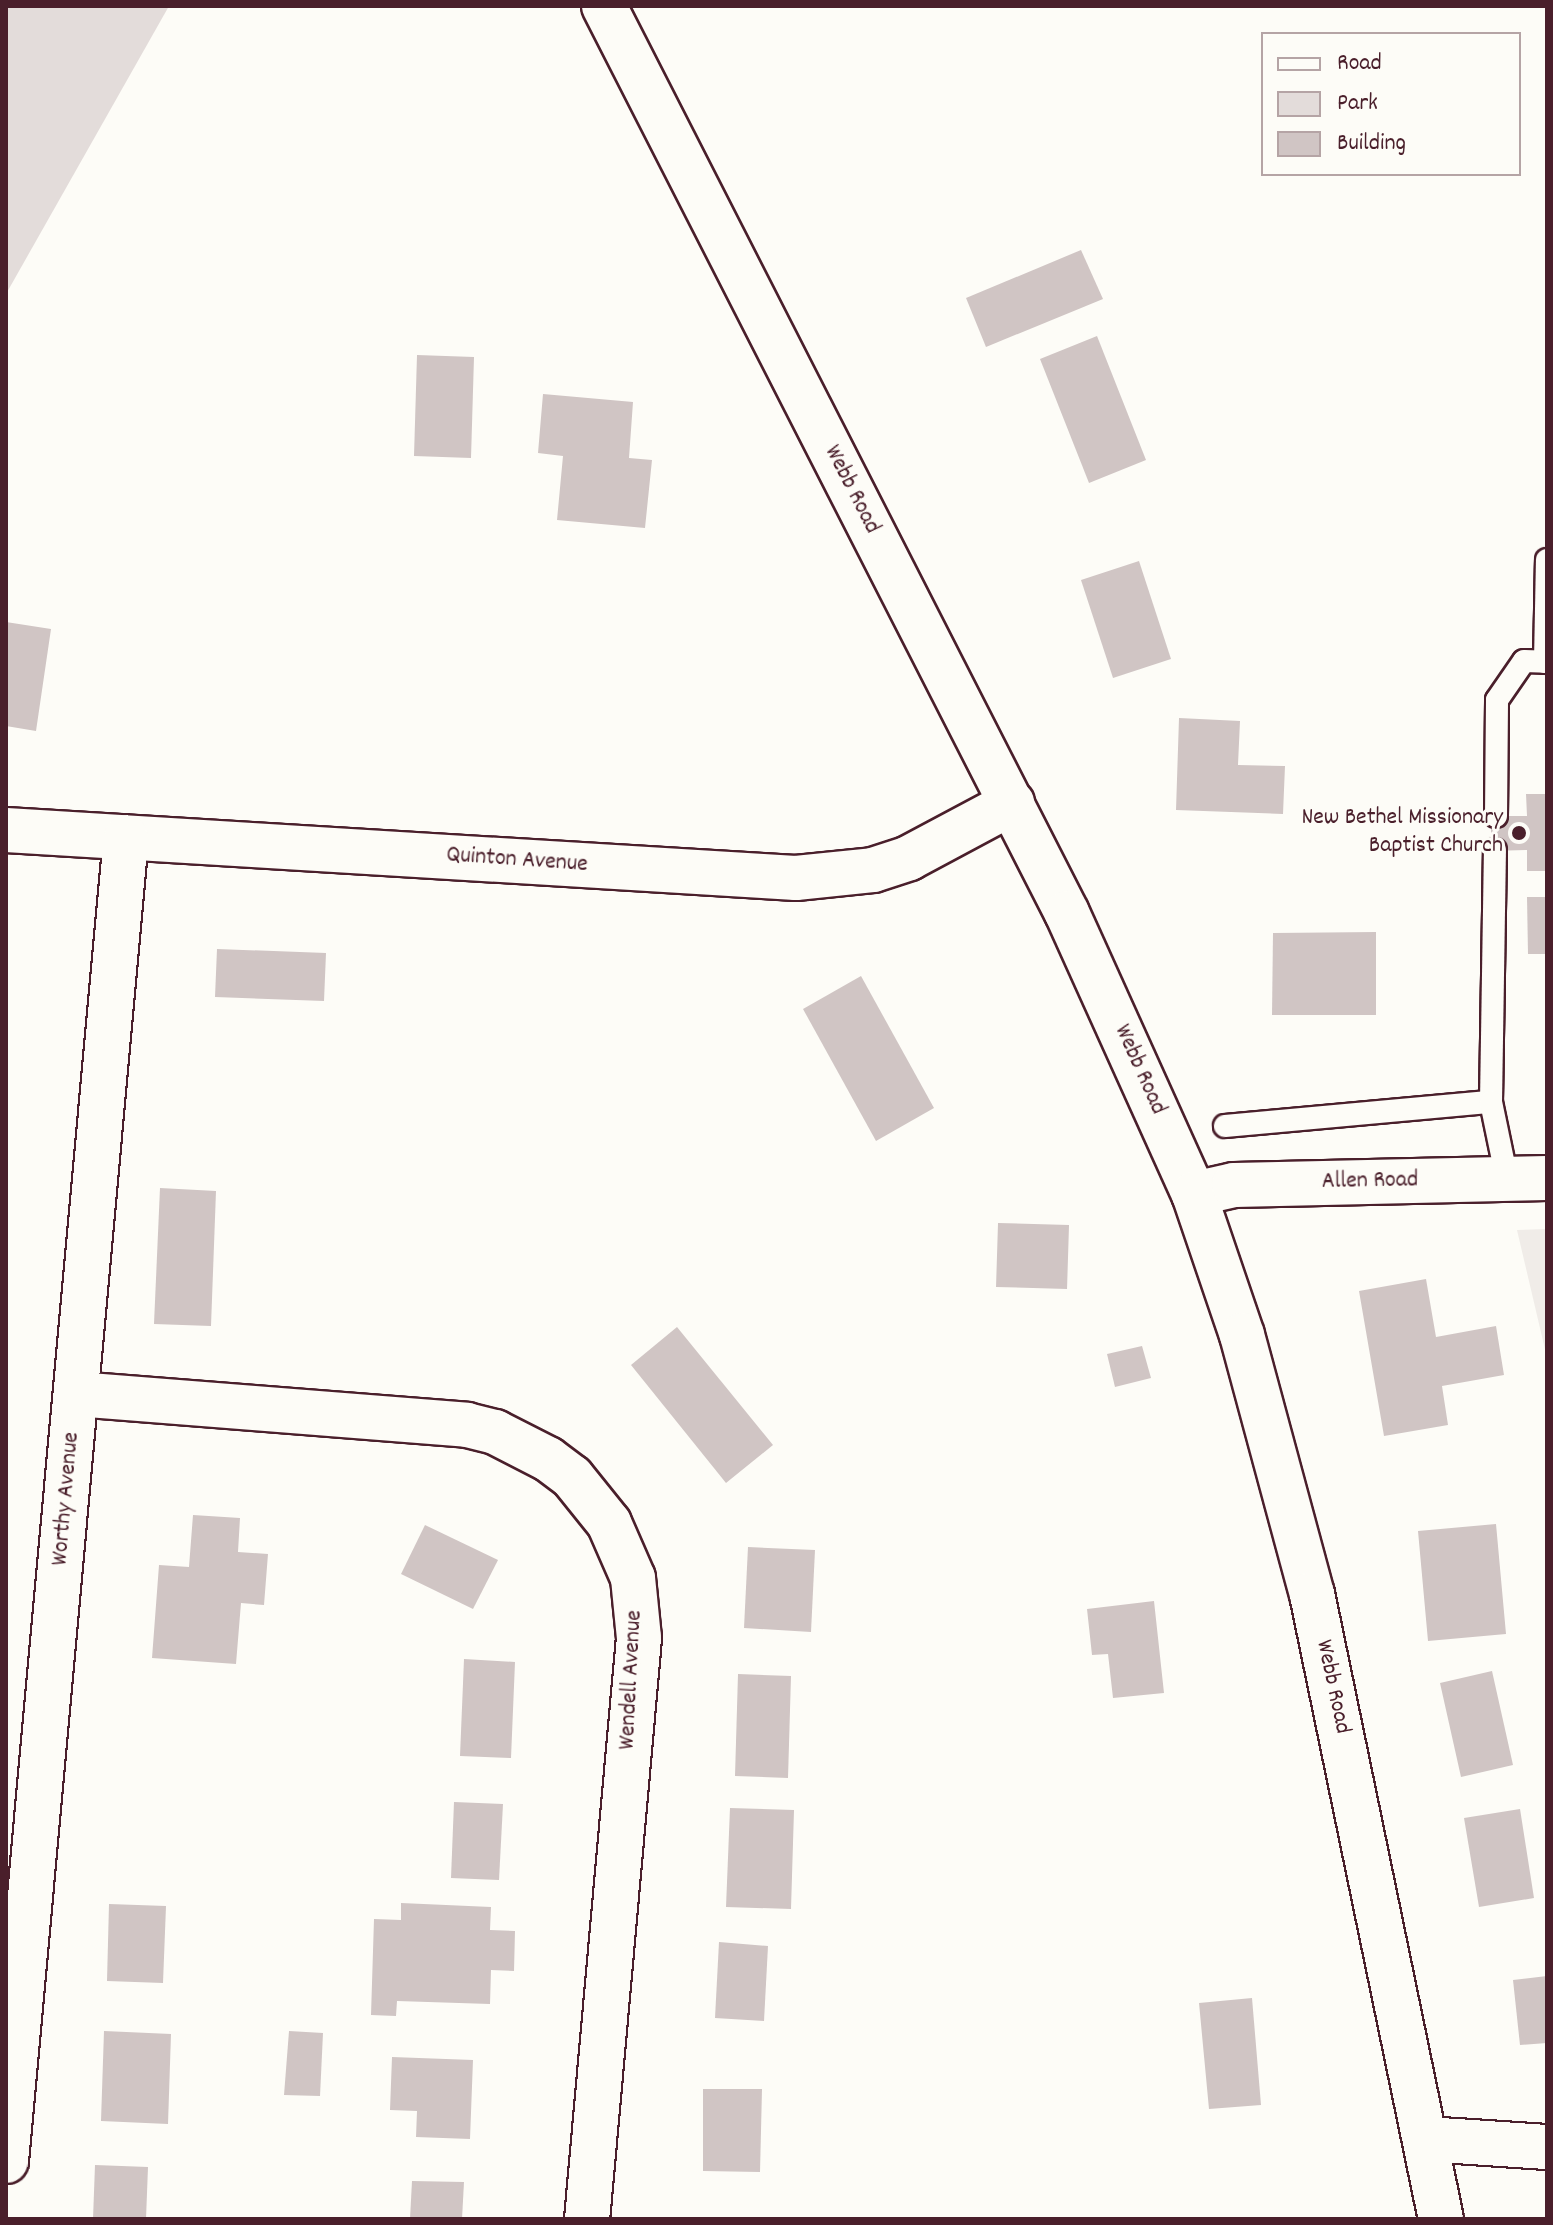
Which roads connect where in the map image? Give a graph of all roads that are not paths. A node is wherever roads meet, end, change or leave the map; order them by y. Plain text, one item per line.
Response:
1 (604, 6) edge
2 (1547, 560) edge
3 (1546, 662) edge
4 (1012, 803) junction
5 (1496, 816) dead end
6 (6, 830) edge
7 (126, 837) junction
8 (1495, 850) dead end
9 (1491, 1102) junction
10 (1225, 1126) dead end
11 (1527, 1178) edge
12 (1194, 1194) junction
13 (76, 1394) junction
14 (1426, 2139) junction
15 (1547, 2147) edge
16 (6, 2161) edge
17 (587, 2219) edge
18 (1441, 2219) edge

1 - 4 street, Webb Road
2 - 3 lane
3 - 5 lane
4 - 7 street, Quinton Avenue
4 - 12 street, Webb Road
6 - 7 street, Quinton Avenue
7 - 13 street, Worthy Avenue
8 - 9 lane
9 - 10 lane
9 - 11 lane
11 - 12 street, Allen Road
12 - 14 street, Webb Road
13 - 16 street, Worthy Avenue
13 - 17 street, Wendell Avenue
14 - 15 street
14 - 18 street, Webb Road

